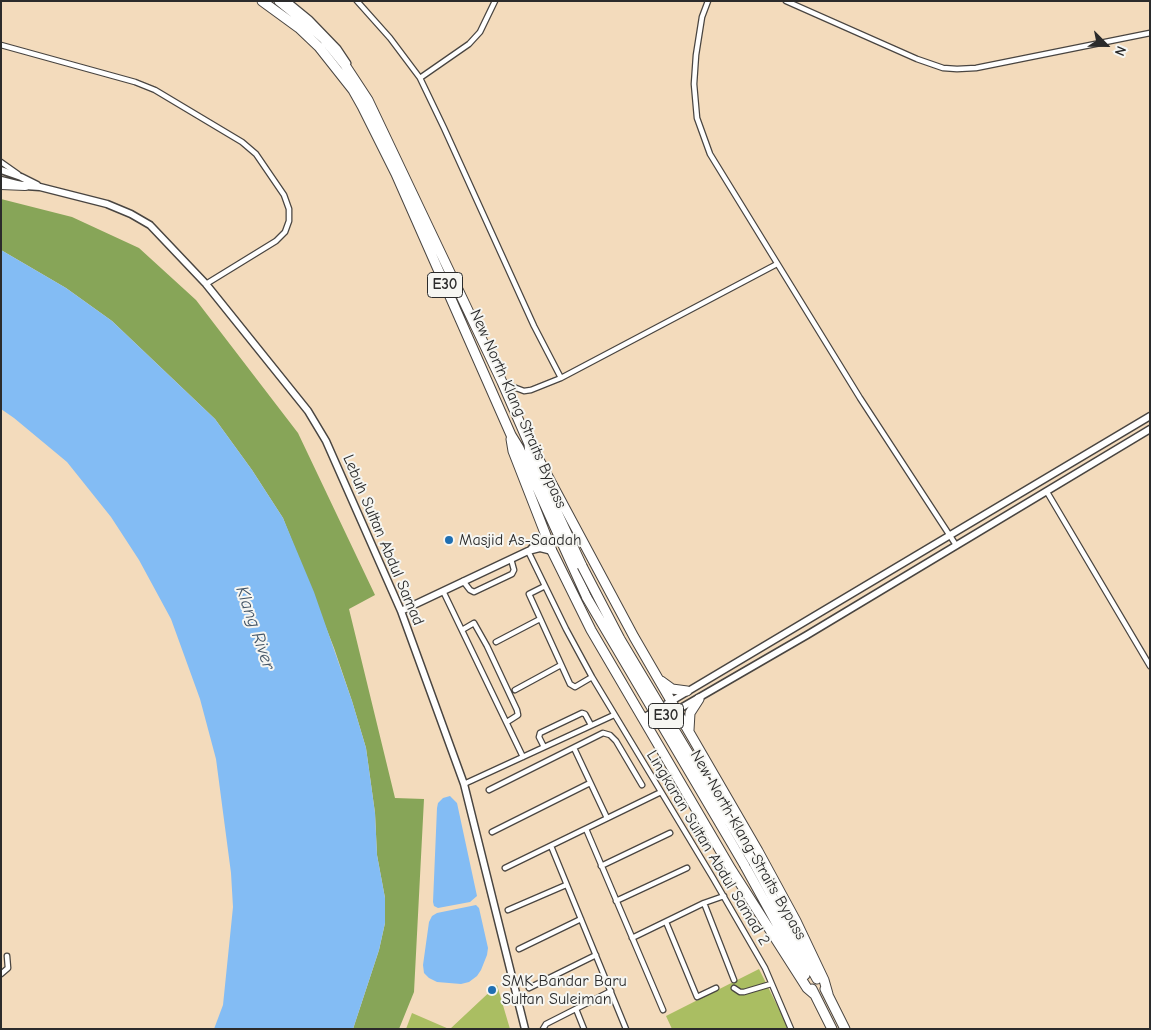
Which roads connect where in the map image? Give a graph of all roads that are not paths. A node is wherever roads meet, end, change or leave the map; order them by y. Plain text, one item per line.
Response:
1 (262, 1) edge
2 (279, 1) edge
3 (288, 1) edge
4 (357, 1) edge
5 (495, 1) edge
6 (708, 1) edge
7 (786, 1) edge
8 (1150, 33) edge
9 (1, 46) edge
10 (420, 78) junction
11 (368, 100) junction
12 (1, 162) edge
13 (1, 170) edge
14 (21, 177) junction
15 (1, 180) edge
16 (1, 185) edge
17 (25, 186) junction
18 (40, 187) junction
19 (777, 264) junction
20 (206, 284) junction
21 (561, 378) junction
22 (502, 382) junction
23 (1150, 416) edge
24 (1150, 429) edge
25 (511, 435) junction
26 (529, 444) junction
27 (1047, 492) junction
28 (546, 534) junction
29 (949, 535) junction
30 (956, 545) junction
31 (528, 551) junction
32 (552, 551) junction
33 (511, 559) junction
34 (463, 582) junction
35 (545, 586) junction
36 (856, 591) junction
37 (443, 592) junction
38 (863, 601) junction
39 (401, 611) junction
40 (540, 619) junction
41 (462, 630) junction
42 (496, 642) dead end
43 (561, 665) junction
44 (1150, 666) edge
45 (592, 677) junction
46 (657, 678) junction
47 (515, 690) dead end
48 (687, 691) junction
49 (699, 699) junction
50 (671, 701) junction
51 (677, 711) junction
52 (614, 715) junction
53 (643, 718) junction
54 (506, 722) junction
55 (591, 725) junction
56 (648, 727) junction
57 (689, 730) junction
58 (544, 747) junction
59 (574, 748) junction
60 (523, 757) junction
61 (590, 782) junction
62 (464, 784) junction
63 (642, 785) dead end
64 (489, 790) dead end
65 (661, 792) junction
66 (607, 818) junction
67 (586, 829) junction
68 (492, 832) dead end
69 (670, 833) dead end
70 (551, 846) junction
71 (749, 864) junction
72 (601, 866) junction
73 (505, 868) dead end
74 (687, 868) dead end
75 (566, 885) junction
76 (724, 896) junction
77 (616, 901) junction
78 (704, 903) junction
79 (508, 910) dead end
80 (581, 919) junction
81 (666, 922) junction
82 (632, 938) junction
83 (519, 949) dead end
84 (596, 955) junction
85 (7, 956) dead end
86 (1, 974) edge
87 (734, 980) dead end
88 (771, 984) junction
89 (529, 988) dead end
90 (716, 988) dead end
91 (734, 988) dead end
92 (611, 991) junction
93 (814, 994) junction
94 (828, 994) junction
95 (576, 1009) junction
96 (664, 1010) dead end
97 (544, 1028) edge
98 (525, 1029) edge
99 (584, 1029) edge
100 (626, 1029) edge
101 (791, 1029) edge
102 (832, 1029) edge
103 (845, 1029) edge

1 - 25 highway, New North Klang Straits Bypass / E30
2 - 11 highway, New North Klang Straits Bypass / E30
3 - 11 street
4 - 10 street
5 - 10 street
6 - 19 street
7 - 8 street
9 - 20 street
10 - 21 street
11 - 22 highway, New North Klang Straits Bypass / E30
12 - 14 street
13 - 14 street, Lebuh Sultan Abdul Samad
14 - 18 street, Lebuh Sultan Abdul Samad
15 - 17 street, Lebuh Sultan Abdul Samad
16 - 17 main road
17 - 18 street, Lebuh Sultan Abdul Samad
18 - 20 street, Lebuh Sultan Abdul Samad
19 - 21 street
19 - 29 street
20 - 39 street, Lebuh Sultan Abdul Samad
21 - 22 street
22 - 26 highway, New North Klang Straits Bypass / E30
23 - 29 street
24 - 27 street
25 - 28 highway
25 - 71 highway, New North Klang Straits Bypass / E30, bridge
26 - 46 highway
26 - 71 highway, New North Klang Straits Bypass / E30, bridge
27 - 30 street
27 - 44 street
28 - 31 street
28 - 32 highway
29 - 30 street
29 - 36 street
30 - 38 street
31 - 32 street
31 - 33 street
31 - 35 street, Lingkaran Sultan Abdul Samad 2
32 - 53 highway
33 - 34 street
33 - 34 street
34 - 37 street
35 - 40 street
35 - 45 street, Lingkaran Sultan Abdul Samad 2
36 - 38 street
36 - 48 street
37 - 39 street
37 - 41 street
38 - 49 street
39 - 62 street, Lebuh Sultan Abdul Samad
40 - 42 street
40 - 43 street
41 - 54 street
41 - 54 street
43 - 45 street
43 - 47 street
45 - 52 street, Lingkaran Sultan Abdul Samad 2
46 - 48 highway
46 - 50 highway
48 - 50 street
49 - 51 street
49 - 57 highway
50 - 51 highway
50 - 53 street
51 - 56 street
51 - 57 highway
52 - 55 street
52 - 65 street, Lingkaran Sultan Abdul Samad 2
53 - 56 highway
54 - 60 street
55 - 58 street
55 - 58 street
56 - 93 highway
57 - 94 highway
58 - 60 street
59 - 61 street
59 - 63 street
59 - 64 street
60 - 62 street
61 - 66 street
61 - 68 street
62 - 98 street, Lebuh Sultan Abdul Samad
65 - 66 street
65 - 76 street, Lingkaran Sultan Abdul Samad 2
66 - 67 street
67 - 70 street
67 - 72 street
69 - 72 street
70 - 73 street
70 - 75 street
71 - 93 highway, New North Klang Straits Bypass / E30
71 - 94 highway, New North Klang Straits Bypass / E30
72 - 77 street
74 - 77 street
75 - 79 street
75 - 80 street
76 - 78 street
76 - 88 street, Lingkaran Sultan Abdul Samad 2
77 - 82 street
78 - 81 street
78 - 87 street
80 - 83 street
80 - 84 street
81 - 82 street
81 - 90 street
82 - 96 street
84 - 89 street
84 - 92 street
85 - 86 street
88 - 91 street
88 - 101 street, Lingkaran Sultan Abdul Samad 2
92 - 95 street
92 - 100 street
93 - 102 highway, New North Klang Straits Bypass / E30
94 - 103 highway, New North Klang Straits Bypass / E30
95 - 97 street
95 - 99 street

